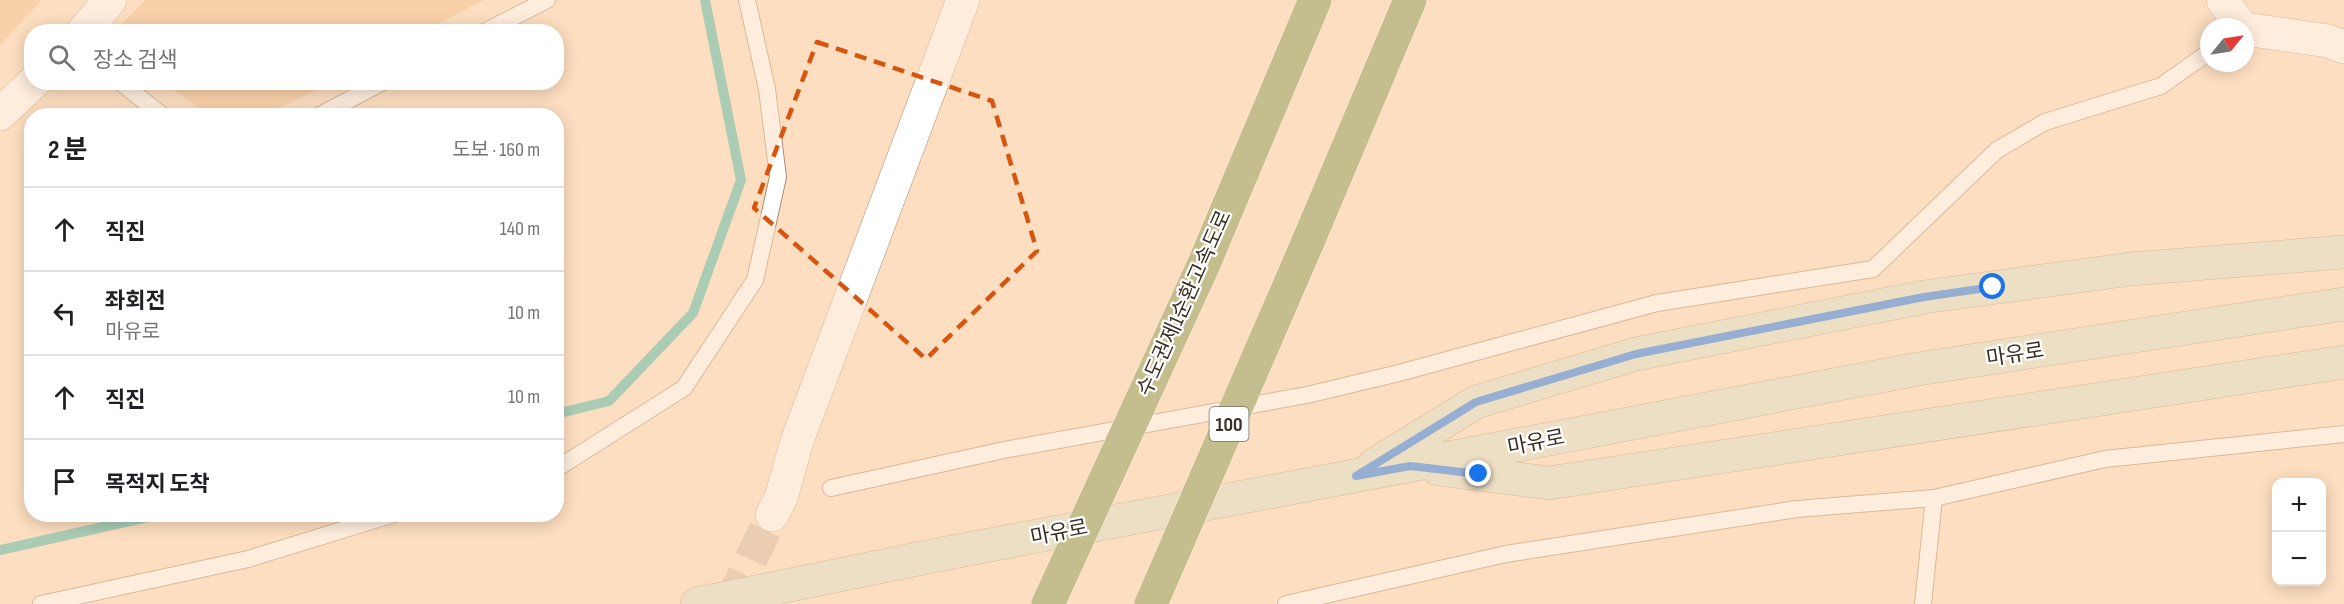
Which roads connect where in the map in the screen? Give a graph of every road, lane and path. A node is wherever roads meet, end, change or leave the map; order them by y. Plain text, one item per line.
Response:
1 (110, 0) edge
2 (547, 0) edge
3 (747, 0) edge
4 (963, 0) edge
5 (1315, 0) edge
6 (1410, 0) edge
7 (2223, 0) edge
8 (2236, 18) edge
9 (90, 24) edge
10 (500, 24) edge
11 (2254, 30) edge
12 (2344, 47) edge
13 (2200, 58) edge
14 (26, 90) edge
15 (130, 90) edge
16 (368, 90) edge
17 (153, 108) edge
18 (333, 108) edge
19 (0, 114) edge
20 (2344, 252) edge
21 (2344, 304) edge
22 (2344, 362) edge
23 (2344, 434) edge
24 (564, 464) edge
25 (1410, 466) junction
26 (1356, 476) junction
27 (831, 488) dead end
28 (1934, 498) junction
29 (772, 515) tunnel mouth
30 (368, 522) edge
31 (41, 604) edge
32 (697, 604) edge
33 (1048, 604) edge
34 (1151, 604) edge
35 (1286, 604) edge
36 (1923, 604) edge

1 - 9 street
2 - 10 lane
3 - 24 lane
4 - 29 street
5 - 33 highway, 수도권제1순환고속도로, bridge
6 - 34 highway, 100, bridge
7 - 8 street
11 - 12 street
13 - 27 lane
14 - 19 street
15 - 17 lane
16 - 18 lane
20 - 26 main road
21 - 25 main road, 마유로
22 - 25 main road
23 - 28 lane
25 - 26 main road, 마유로
26 - 32 main road, 마유로
28 - 35 lane
28 - 36 lane
30 - 31 lane

